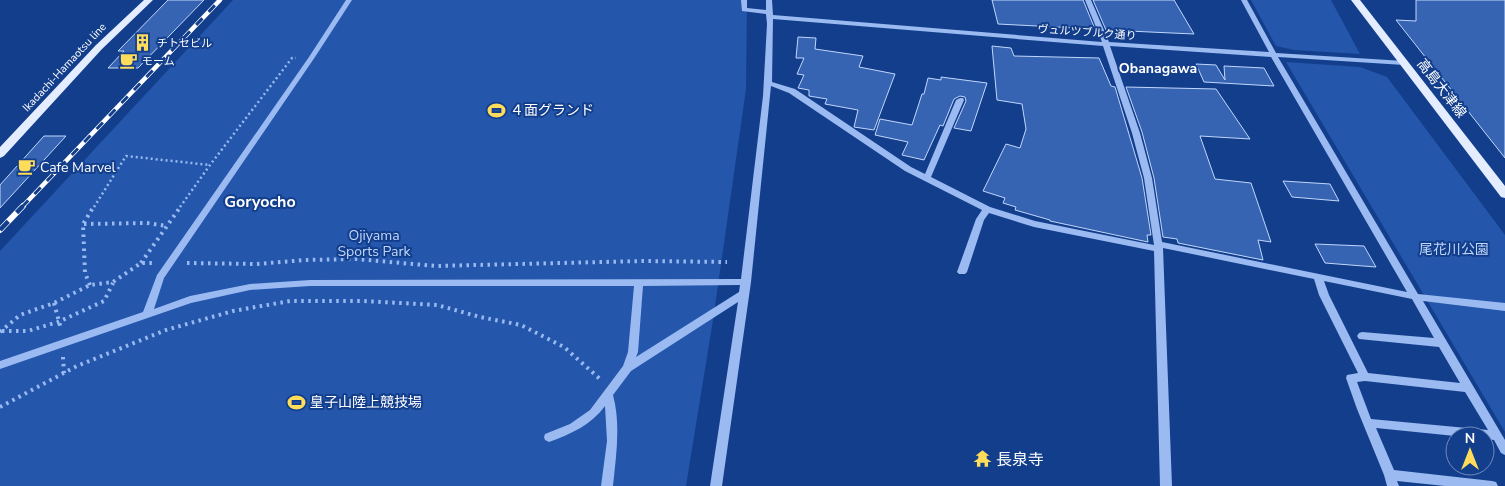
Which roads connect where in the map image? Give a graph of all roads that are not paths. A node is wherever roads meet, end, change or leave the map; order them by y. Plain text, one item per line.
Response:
1 (149, 0) edge
2 (349, 0) edge
3 (744, 0) edge
4 (769, 0) edge
5 (1088, 0) edge
6 (1244, 0) edge
7 (1355, 0) edge
8 (770, 14) junction
9 (1106, 44) junction
10 (1273, 54) junction
11 (1404, 63) junction
12 (769, 83) junction
13 (960, 100) dead end
14 (0, 154) edge
15 (927, 178) junction
16 (1505, 194) edge
17 (987, 209) junction
18 (1158, 247) junction
19 (962, 272) dead end
20 (1318, 278) junction
21 (639, 282) junction
22 (746, 282) junction
23 (744, 293) junction
24 (1417, 298) junction
25 (1505, 307) edge
26 (146, 315) junction
27 (1362, 336) dead end
28 (1443, 342) junction
29 (0, 365) edge
30 (627, 368) junction
31 (1365, 377) junction
32 (1469, 388) junction
33 (608, 396) junction
34 (1368, 423) junction
35 (1497, 436) junction
36 (549, 437) dead end
37 (1505, 450) edge
38 (1391, 480) edge
39 (607, 486) edge
40 (716, 486) edge
41 (1166, 486) edge
42 (1492, 486) edge

1 - 14 main road, Ikadachi-Hamaotsu line
2 - 26 street
3 - 8 street, ヴュルツブルク通り
4 - 8 street
5 - 9 street
6 - 10 street
7 - 11 main road, 高島大津線
8 - 9 street, ヴュルツブルク通り
8 - 12 street
9 - 10 street, ヴュルツブルク通り
9 - 18 street
10 - 11 street, ヴュルツブルク通り
10 - 24 street
11 - 16 main road, 高島大津線
12 - 15 street
12 - 22 street
13 - 15 street
15 - 17 street
17 - 18 street
17 - 19 street
18 - 20 street
18 - 41 street
20 - 24 street
20 - 31 street
21 - 22 street
21 - 26 street
21 - 30 lane
22 - 23 street
23 - 30 street
23 - 40 street
24 - 25 street
24 - 28 street
26 - 29 street
27 - 28 street
28 - 32 street
30 - 33 lane
31 - 32 lane
31 - 34 street
32 - 35 street
33 - 36 lane
33 - 39 street
34 - 35 street
34 - 38 street
35 - 37 street
38 - 42 lane

